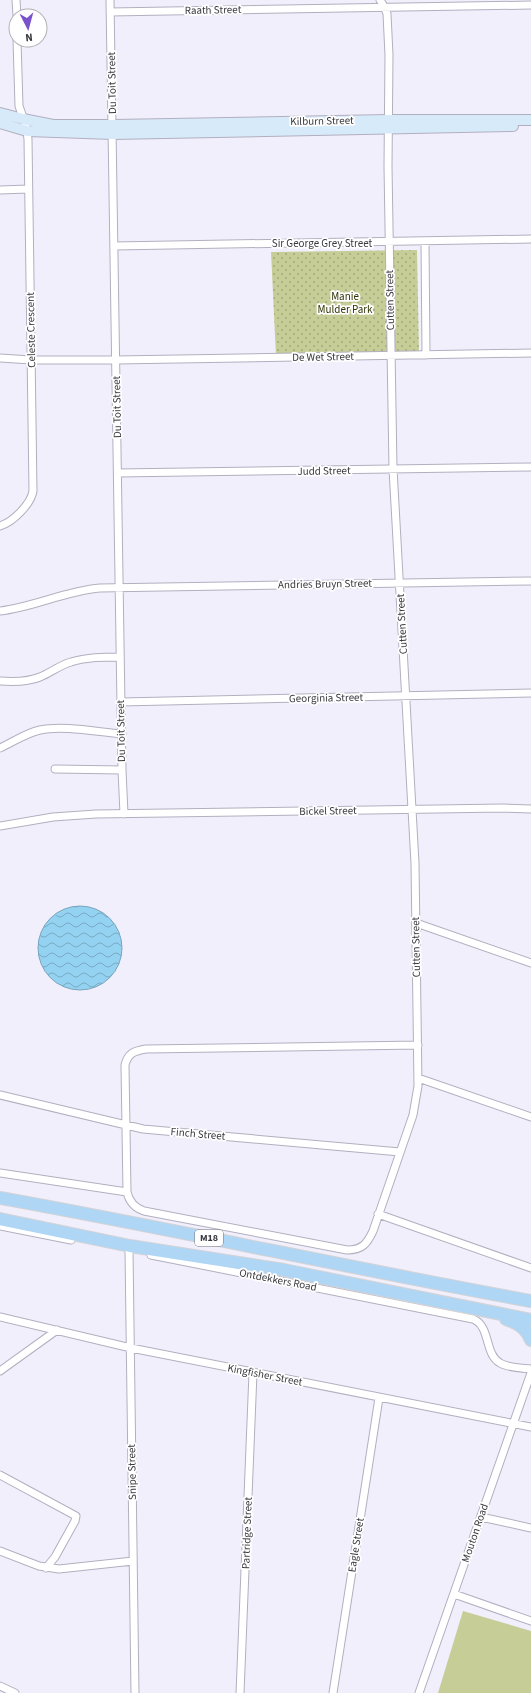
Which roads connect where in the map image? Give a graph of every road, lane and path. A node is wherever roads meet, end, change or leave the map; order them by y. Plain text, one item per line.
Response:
1 (110, 0) edge
2 (380, 0) edge
3 (531, 5) edge
4 (385, 8) junction
5 (110, 12) junction
6 (17, 48) edge
7 (0, 113) edge
8 (23, 119) junction
9 (529, 123) edge
10 (0, 124) edge
11 (389, 124) junction
12 (113, 130) junction
13 (28, 131) junction
14 (28, 189) junction
15 (0, 190) edge
16 (531, 239) edge
17 (390, 242) junction
18 (425, 242) junction
19 (114, 246) junction
20 (531, 353) edge
21 (391, 355) junction
22 (426, 355) junction
23 (0, 358) edge
24 (31, 360) junction
25 (116, 360) junction
26 (531, 467) edge
27 (393, 469) junction
28 (118, 473) junction
29 (0, 526) edge
30 (531, 580) edge
31 (400, 583) junction
32 (119, 587) junction
33 (0, 611) edge
34 (120, 657) junction
35 (0, 681) edge
36 (529, 692) edge
37 (406, 697) junction
38 (121, 702) junction
39 (122, 734) junction
40 (0, 748) edge
41 (55, 769) dead end
42 (122, 770) junction
43 (531, 809) edge
44 (412, 810) junction
45 (124, 814) junction
46 (0, 826) edge
47 (416, 923) junction
48 (531, 963) edge
49 (418, 1045) junction
50 (418, 1078) junction
51 (0, 1095) edge
52 (531, 1117) edge
53 (126, 1125) junction
54 (400, 1152) junction
55 (0, 1173) edge
56 (127, 1192) junction
57 (0, 1198) edge
58 (378, 1214) junction
59 (0, 1219) edge
60 (0, 1226) edge
61 (129, 1251) junction
62 (531, 1268) edge
63 (531, 1301) edge
64 (471, 1307) junction
65 (0, 1317) edge
66 (531, 1320) edge
67 (57, 1330) junction
68 (531, 1340) edge
69 (131, 1348) junction
70 (531, 1369) edge
71 (0, 1371) edge
72 (253, 1373) junction
73 (531, 1373) edge
74 (379, 1398) junction
75 (513, 1423) junction
76 (531, 1428) edge
77 (0, 1475) edge
78 (481, 1517) junction
79 (531, 1528) edge
80 (0, 1551) edge
81 (133, 1561) junction
82 (46, 1568) junction
83 (454, 1594) junction
84 (531, 1621) edge
85 (0, 1686) edge
86 (15, 1693) edge
87 (135, 1693) edge
88 (240, 1693) edge
89 (333, 1693) edge
90 (419, 1693) edge

1 - 5 street, Du Toit Street
2 - 4 street, Cutten Street
3 - 4 street, Raath Street
4 - 5 street, Raath Street
4 - 11 street, Cutten Street
5 - 12 street, Du Toit Street
6 - 8 street, Celeste Crescent
7 - 8 street
8 - 12 street
8 - 13 street, Celeste Crescent
9 - 11 street, Kilburn Street
10 - 13 street
11 - 12 street, Kilburn Street
11 - 17 street, Cutten Street
12 - 13 street
12 - 19 street, Du Toit Street
13 - 14 street, Celeste Crescent
14 - 15 street
14 - 24 street, Celeste Crescent
16 - 18 street, Sir George Grey Street
17 - 18 street, Sir George Grey Street
17 - 19 street, Sir George Grey Street
17 - 21 street, Cutten Street
18 - 22 street
19 - 25 street, Du Toit Street
20 - 22 street, De Wet Street
21 - 22 street, De Wet Street
21 - 25 street, De Wet Street
21 - 27 street, Cutten Street
23 - 24 street, De Wet Street
24 - 25 street, De Wet Street
24 - 29 street, Celeste Crescent
25 - 28 street, Du Toit Street
26 - 27 street, Judd Street
27 - 28 street, Judd Street
27 - 31 street, Cutten Street
28 - 32 street, Du Toit Street
30 - 31 street, Andries Bruyn Street
31 - 32 street, Andries Bruyn Street
31 - 37 street, Cutten Street
32 - 33 street, Andries Bruyn Street
32 - 34 street, Du Toit Street
34 - 35 street
34 - 38 street, Du Toit Street
36 - 37 street, Georginia Street
37 - 38 street, Georginia Street
37 - 44 street, Cutten Street
38 - 39 street, Du Toit Street
39 - 40 street
39 - 42 street, Du Toit Street
41 - 42 street
42 - 45 street, Du Toit Street
43 - 44 street, Bickel Street
44 - 45 street, Bickel Street
44 - 47 street, Cutten Street
45 - 46 street, Bickel Street
47 - 48 street
47 - 49 street, Cutten Street
49 - 50 street, Cutten Street
49 - 53 street
50 - 52 street
50 - 54 street, Cutten Street
51 - 53 street, Finch Street
53 - 54 street, Finch Street
53 - 56 street
54 - 58 street, Cutten Street
55 - 56 street
56 - 58 street, Cutten Street
57 - 63 main road, M18
58 - 62 street
59 - 64 main road, Ontdekkers Road / M18
60 - 61 street, Ontdekkers Road
61 - 69 street, Snipe Street
61 - 70 street, Ontdekkers Road
64 - 66 main road, Ontdekkers Road / M18
64 - 68 main road
65 - 67 street, Kingfisher Street
67 - 69 street, Kingfisher Street
67 - 71 street
69 - 72 street, Kingfisher Street
69 - 81 street, Snipe Street
72 - 74 street, Kingfisher Street
72 - 88 street, Partridge Street
73 - 75 street, Mouton Road
74 - 75 street, Kingfisher Street
74 - 89 street, Eagle Street
75 - 76 street, Kingfisher Street
75 - 78 street, Mouton Road
77 - 82 street
78 - 79 street
78 - 83 street, Mouton Road
80 - 82 street
81 - 82 street
81 - 87 street, Snipe Street
83 - 84 street
83 - 90 street, Mouton Road
85 - 86 street

